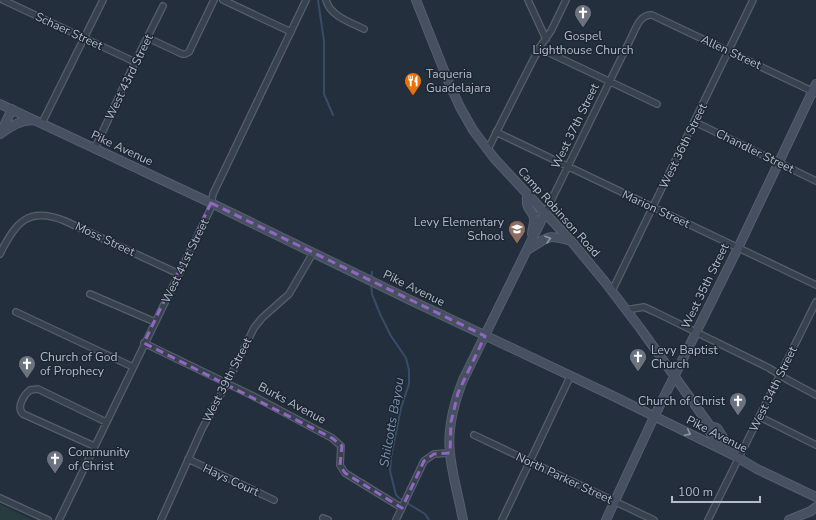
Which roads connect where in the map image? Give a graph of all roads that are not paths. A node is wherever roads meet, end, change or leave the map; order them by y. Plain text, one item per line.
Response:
1 (2, 0) edge
2 (103, 0) edge
3 (214, 0) edge
4 (223, 0) edge
5 (306, 0) edge
6 (326, 0) edge
7 (416, 0) edge
8 (528, 0) edge
9 (566, 0) edge
10 (753, 0) edge
11 (163, 6) dead end
12 (646, 16) joint
13 (364, 29) dead end
14 (291, 32) junction
15 (84, 38) junction
16 (148, 38) junction
17 (546, 39) junction
18 (539, 48) junction
19 (728, 51) junction
20 (135, 62) junction
21 (610, 82) junction
22 (815, 89) edge
23 (0, 104) edge
24 (657, 104) dead end
25 (12, 109) junction
26 (34, 120) junction
27 (695, 122) junction
28 (42, 124) junction
29 (496, 132) junction
30 (0, 134) edge
31 (95, 148) junction
32 (488, 149) junction
33 (778, 162) junction
34 (568, 166) junction
35 (816, 180) edge
36 (527, 194) junction
37 (211, 203) junction
38 (652, 207) junction
39 (545, 213) junction
40 (532, 241) junction
41 (572, 242) junction
42 (738, 248) junction
43 (527, 251) junction
44 (313, 253) junction
45 (0, 254) edge
46 (179, 274) junction
47 (816, 285) edge
48 (612, 291) junction
49 (90, 294) dead end
50 (816, 302) edge
51 (626, 310) junction
52 (16, 312) dead end
53 (155, 322) junction
54 (696, 331) junction
55 (485, 336) junction
56 (144, 343) junction
57 (133, 367) junction
58 (780, 375) junction
59 (570, 376) junction
60 (674, 377) junction
61 (227, 383) junction
62 (816, 395) edge
63 (654, 416) junction
64 (760, 417) junction
65 (106, 422) junction
66 (710, 426) junction
67 (474, 435) dead end
68 (816, 445) edge
69 (94, 446) junction
70 (721, 450) junction
71 (450, 453) junction
72 (737, 457) junction
73 (188, 459) junction
74 (530, 462) junction
75 (816, 497) edge
76 (0, 498) edge
77 (274, 500) dead end
78 (615, 502) junction
79 (402, 507) junction
80 (816, 507) edge
81 (816, 515) edge
82 (48, 520) edge
83 (59, 520) edge
84 (161, 520) edge
85 (396, 520) edge
86 (463, 520) edge
87 (502, 520) edge
88 (606, 520) edge
89 (654, 520) edge
90 (708, 520) edge
91 (791, 520) edge

1 - 15 street, Schaer Street
2 - 15 street
3 - 16 street
4 - 14 street
5 - 14 street, West 41st Street
6 - 13 street
7 - 32 street, Camp Robinson Road
8 - 17 street
9 - 17 street
10 - 19 street, West 36th Street
11 - 16 street, West 43rd Street
12 - 19 street, Allen Street
12 - 21 street, West 37th Street
14 - 37 street, West 41st Street
15 - 20 street, Schaer Street
15 - 28 street
16 - 20 street, West 43rd Street
17 - 18 street
18 - 21 street
18 - 29 street
19 - 22 street, Allen Street
19 - 27 street, West 36th Street
20 - 31 street, West 43rd Street
21 - 24 street
21 - 34 street, West 37th Street
22 - 33 street, West 35th Street
23 - 25 street, Pike Avenue
25 - 26 street, Pike Avenue
25 - 30 street
26 - 28 street, Pike Avenue
26 - 30 street
27 - 33 street, Chandler Street
27 - 38 street, West 36th Street
28 - 31 street, Pike Avenue
29 - 32 street
29 - 34 street, Marion Street
31 - 37 street, Pike Avenue
32 - 36 street, Camp Robinson Road
33 - 35 street, Chandler Street
33 - 42 street, West 35th Street
34 - 38 street, Marion Street
34 - 39 street, West 37th Street
36 - 39 street, Camp Robinson Road
36 - 40 street
37 - 44 street, Pike Avenue
37 - 46 street, West 41st Street
38 - 42 street, Marion Street
38 - 48 street, West 36th Street
39 - 40 street, West 37th Street
39 - 41 street, Camp Robinson Road
40 - 43 street, West 37th Street
43 -> 41 street
41 - 48 street, Camp Robinson Road
42 - 47 street, Marion Street
42 - 54 street, West 35th Street
43 - 55 street, West 37th Street
44 - 55 street, Pike Avenue
44 - 61 street, West 39th Street
45 - 46 street, Moss Street
46 - 53 street, West 41st Street
48 - 51 street, Camp Robinson Road
49 - 53 street
50 - 58 street, West 34th Street
51 - 54 street
51 - 60 street, Camp Robinson Road
52 - 57 street
53 - 56 street, West 41st Street
54 - 58 street
54 - 60 street, West 35th Street
55 - 59 street, Pike Avenue
55 - 71 street, West 37th Street
56 - 57 street, West 41st Street
56 - 61 street, Burks Avenue
57 - 65 street, West 41st Street
58 - 62 street
58 - 64 street, West 34th Street
59 - 63 street, Pike Avenue
59 - 74 street
60 - 63 street, West 35th Street
60 - 66 street, Camp Robinson Road
61 - 73 street, West 39th Street
61 - 79 street, Burks Avenue
63 -> 70 street, Pike Avenue
63 - 78 street, West 35th Street
64 - 68 street
64 - 72 street, West 34th Street
65 - 69 street, West 41st Street
65 - 69 street
66 - 70 street, Camp Robinson Road
66 - 72 street, Camp Robinson Road
67 - 74 street, North Parker Street
69 - 83 street, West 41st Street
70 - 72 street, Pike Avenue
71 - 79 street
71 - 86 street, West 37th Street
72 - 75 street, Pike Avenue
72 - 90 street, West 34th Street
73 - 77 street, Hays Court
73 - 84 street, West 39th Street
74 - 78 street, North Parker Street
74 - 87 street
76 - 82 street
78 - 88 street, West 35th Street
78 - 89 street, North Parker Street
79 - 85 street
80 - 91 street
81 - 91 street

